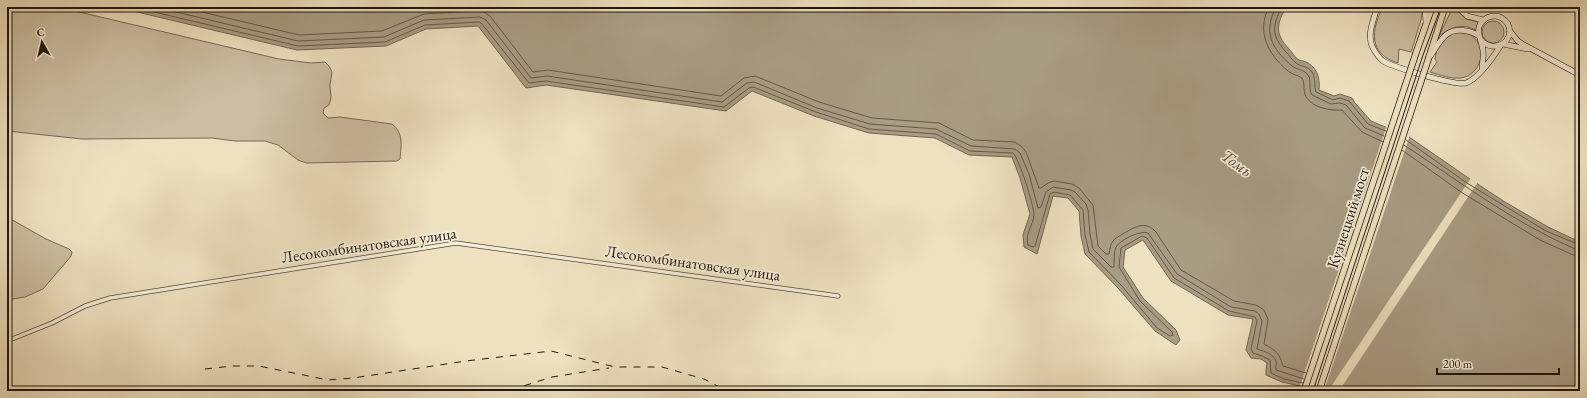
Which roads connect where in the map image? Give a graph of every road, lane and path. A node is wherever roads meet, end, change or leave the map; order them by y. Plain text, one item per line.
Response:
1 (1379, 7) edge
2 (1425, 7) edge
3 (1432, 7) edge
4 (1445, 7) edge
5 (1458, 7) edge
6 (1483, 20) junction
7 (1426, 22) junction
8 (1509, 30) junction
9 (1480, 38) junction
10 (1502, 44) junction
11 (1537, 53) junction
12 (1429, 57) junction
13 (1482, 70) junction
14 (1580, 75) edge
15 (838, 296) dead end
16 (7, 341) edge
17 (1304, 391) edge
18 (1319, 391) edge

1 - 13 main road
2 - 7 main road
3 - 7 main road, Кузнецкий мост
4 - 12 main road, Кузнецкий мост
5 - 6 main road
6 - 8 main road
6 - 9 main road
7 - 17 main road, Кузнецкий мост, bridge
8 - 10 main road
8 - 11 main road
9 - 10 main road
9 - 12 main road
9 - 13 main road
10 - 11 main road
10 - 13 main road
11 - 14 main road
12 - 18 main road, Кузнецкий мост, bridge
15 - 16 street, Лесокомбинатовская улица

